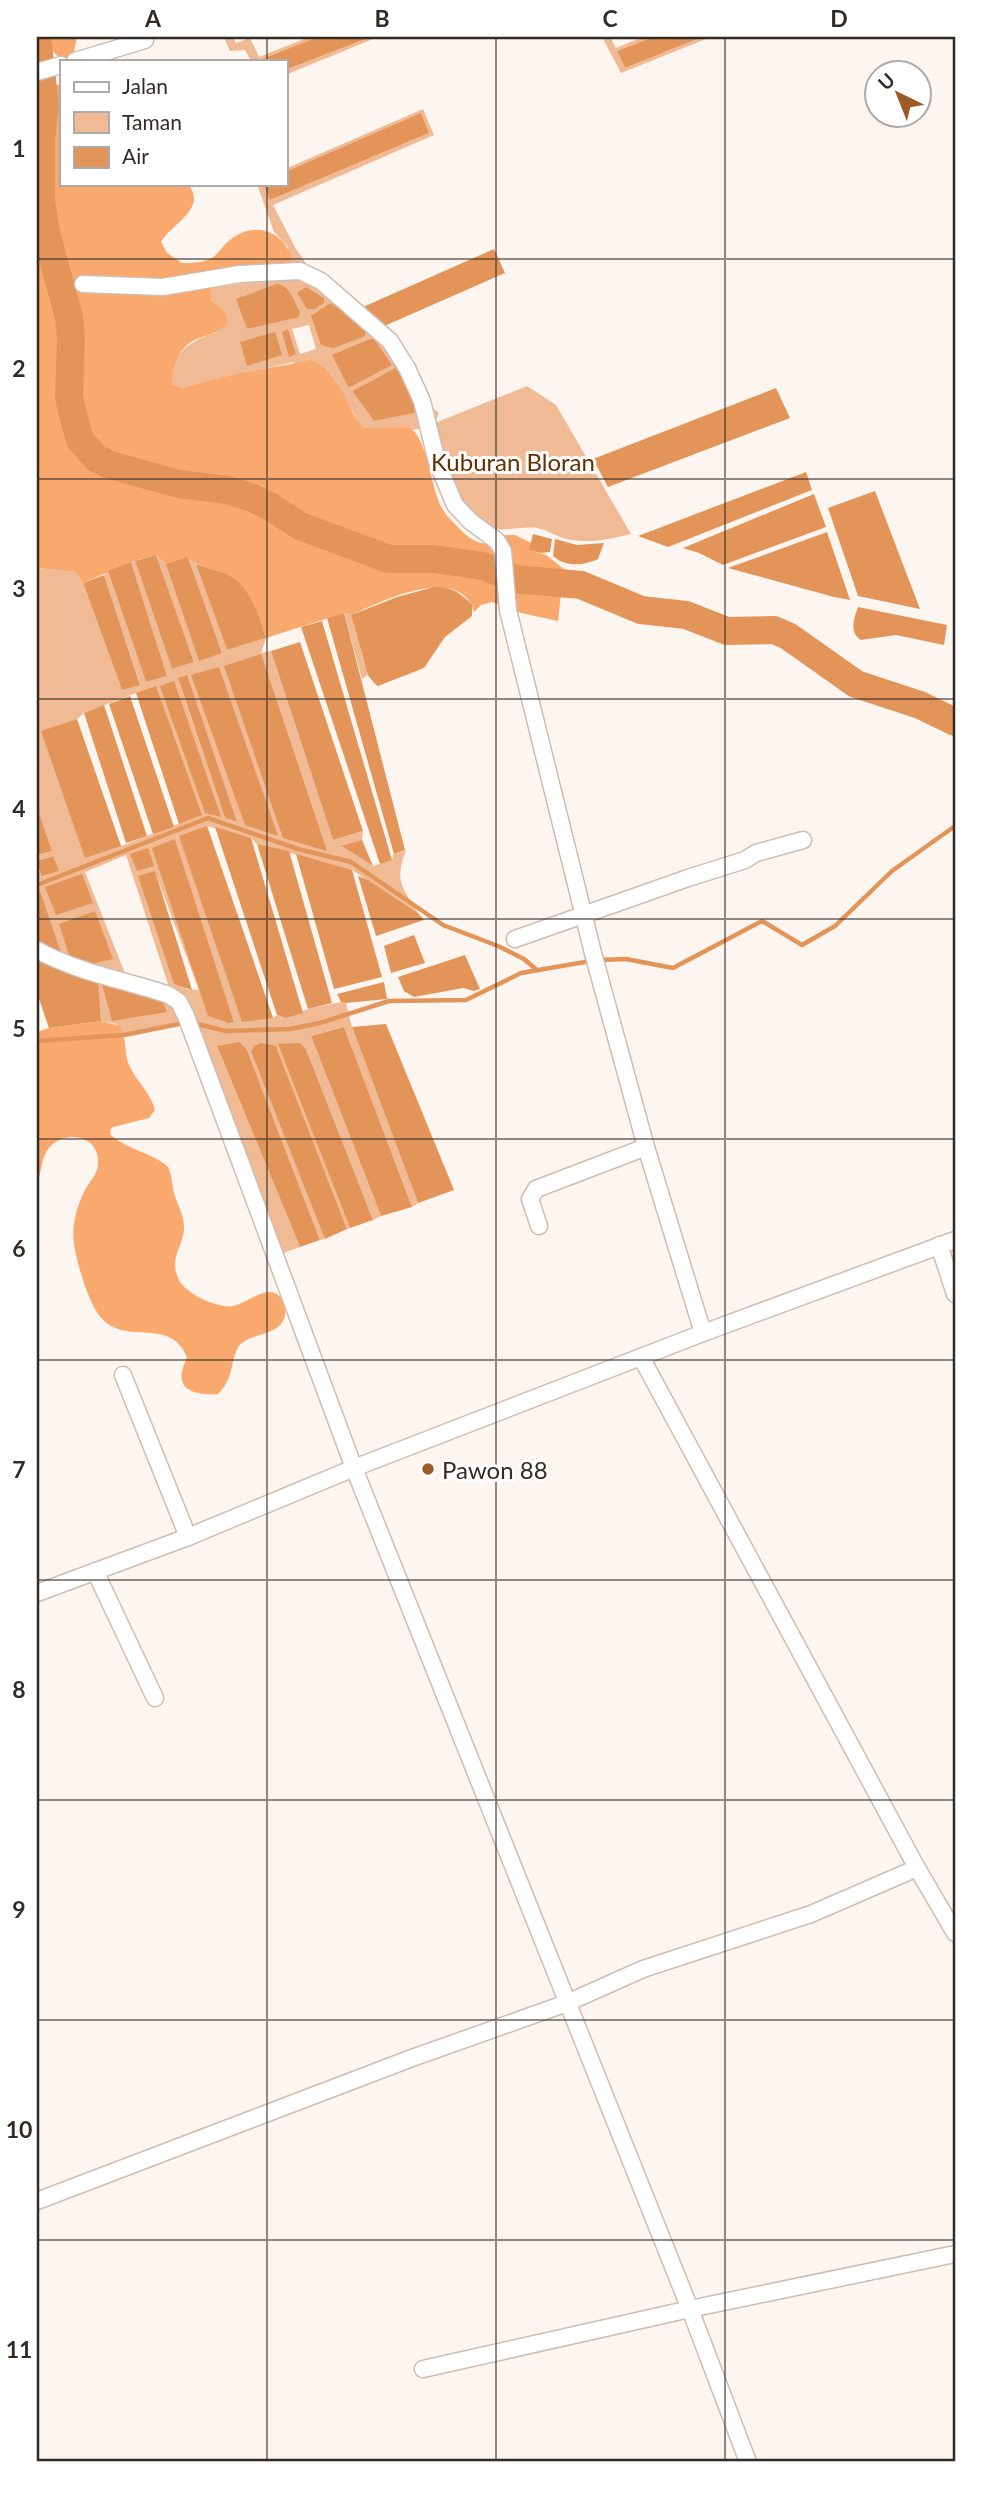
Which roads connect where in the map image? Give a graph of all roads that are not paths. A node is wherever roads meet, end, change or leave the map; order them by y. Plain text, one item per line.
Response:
1 (145, 40) dead end
2 (78, 60) edge
3 (83, 284) dead end
4 (803, 840) dead end
5 (584, 915) junction
6 (515, 939) dead end
7 (37, 950) edge
8 (646, 1147) junction
9 (539, 1226) dead end
10 (955, 1240) edge
11 (939, 1245) junction
12 (955, 1294) edge
13 (703, 1333) junction
14 (641, 1357) junction
15 (123, 1375) dead end
16 (354, 1468) junction
17 (188, 1537) junction
18 (95, 1571) junction
19 (37, 1593) edge
20 (155, 1698) dead end
21 (917, 1868) junction
22 (955, 1933) edge
23 (568, 2003) junction
24 (37, 2201) edge
25 (955, 2254) edge
26 (690, 2309) junction
27 (423, 2369) dead end
28 (748, 2462) edge

1 - 2 street
3 - 5 street
4 - 5 street
5 - 6 street
5 - 8 street
7 - 16 street
8 - 9 street
8 - 13 street
10 - 11 street
11 - 12 street
11 - 13 street
13 - 14 street
14 - 16 street
14 - 21 street
15 - 17 street
16 - 17 street
16 - 23 street
17 - 18 street
18 - 19 street
18 - 20 street
21 - 22 street
21 - 23 street
23 - 24 street
23 - 26 street
25 - 26 street
26 - 27 street
26 - 28 street

